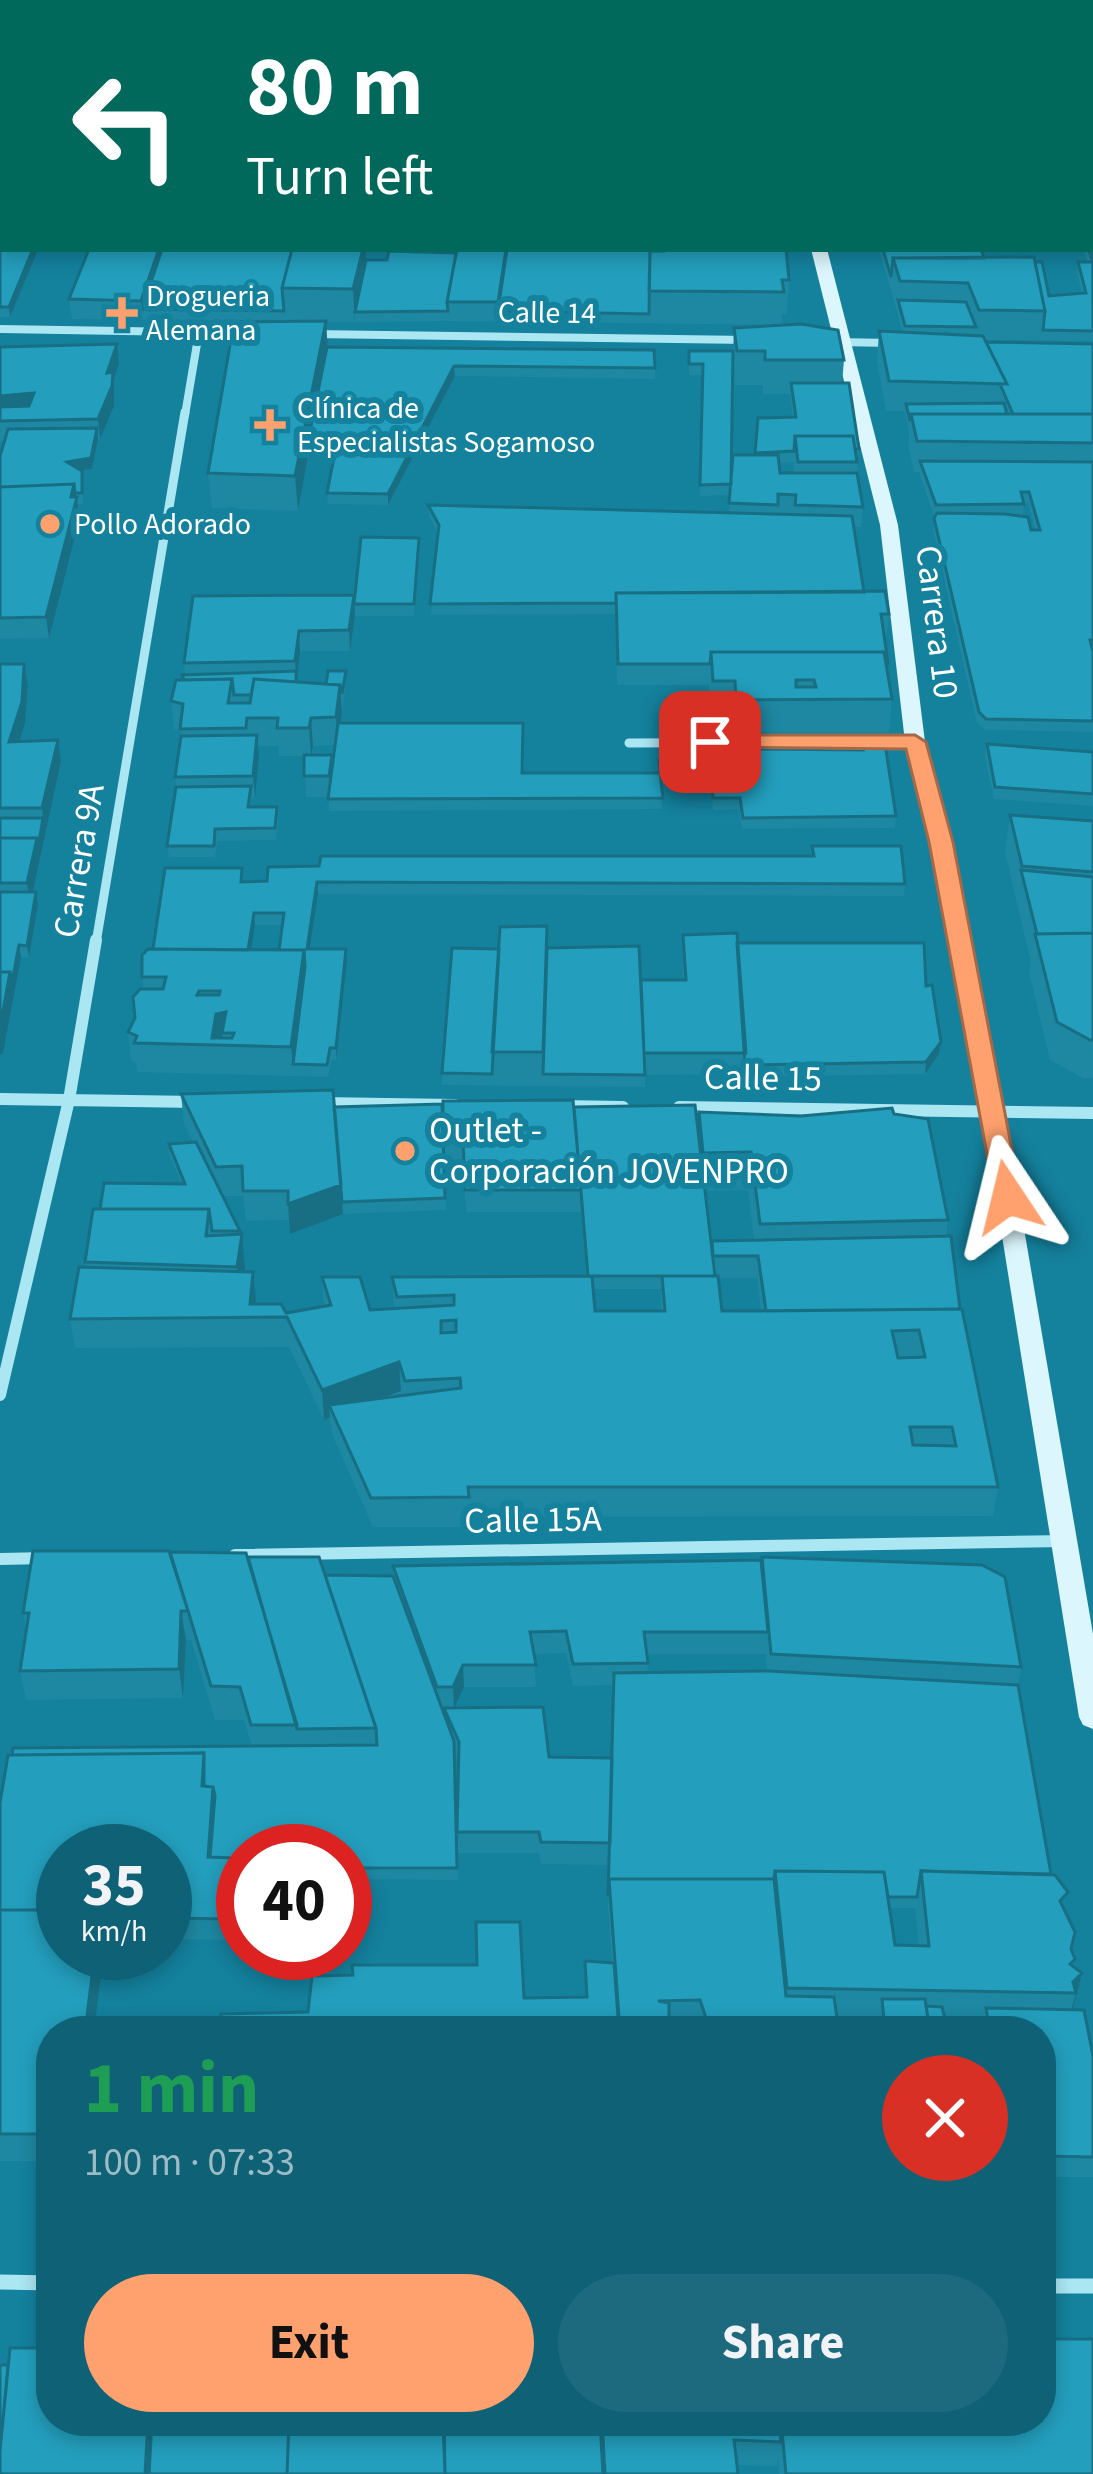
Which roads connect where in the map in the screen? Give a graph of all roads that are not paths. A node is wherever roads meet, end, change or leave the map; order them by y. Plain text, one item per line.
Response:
1 (819, 252) edge
2 (0, 329) edge
3 (199, 332) junction
4 (270, 333) edge
5 (294, 334) edge
6 (758, 340) edge
7 (833, 342) junction
8 (912, 344) edge
9 (915, 742) junction
10 (629, 743) dead end
11 (0, 1099) edge
12 (69, 1100) junction
13 (211, 1102) edge
14 (306, 1103) edge
15 (472, 1105) edge
16 (543, 1106) edge
17 (638, 1107) edge
18 (662, 1107) edge
19 (993, 1111) junction
20 (1093, 1112) edge
21 (0, 1395) edge
22 (1066, 1541) junction
23 (213, 1555) edge
24 (71, 1558) edge
25 (0, 1559) edge
26 (1093, 1717) edge
27 (0, 2282) edge
28 (36, 2283) edge
29 (1056, 2286) edge
30 (1093, 2286) edge

1 - 7 street, Carrera 10
2 - 3 street
3 - 4 street
3 - 12 street, Carrera 9A
5 - 6 street, Calle 14
7 - 8 street
7 - 9 street, Carrera 10
9 - 10 street
9 - 19 street, Carrera 10
11 - 12 street
12 - 13 street
12 - 21 street, Carrera 9A
14 - 15 street
16 - 17 street
18 - 19 street, Calle 15
19 - 20 street, Calle 15
19 - 22 street, Carrera 10
22 - 23 street, Calle 15A
22 - 26 street, Carrera 10
24 - 25 street
27 - 28 street
29 - 30 street

